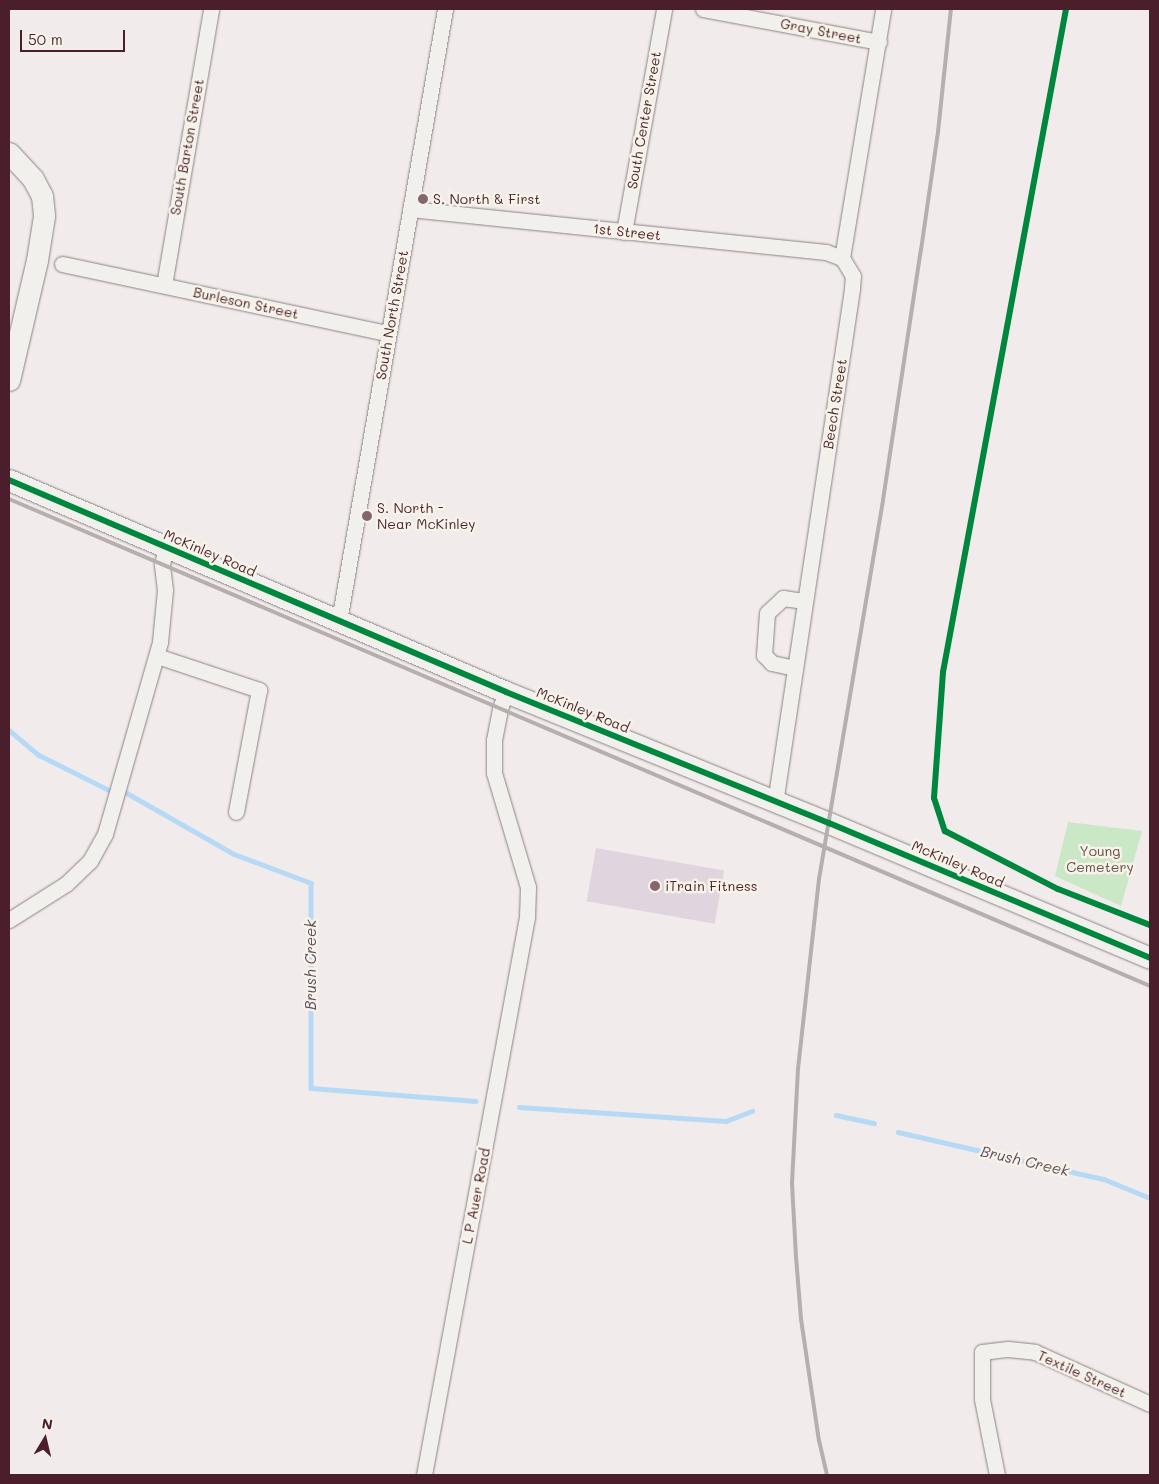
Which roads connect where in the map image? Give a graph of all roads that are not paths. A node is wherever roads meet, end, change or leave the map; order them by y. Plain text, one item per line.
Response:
1 (211, 9) edge
2 (445, 9) edge
3 (664, 9) edge
4 (703, 9) edge
5 (883, 9) edge
6 (879, 42) junction
7 (14, 157) edge
8 (410, 209) junction
9 (624, 232) junction
10 (842, 258) junction
11 (62, 264) dead end
12 (164, 285) junction
13 (388, 333) junction
14 (9, 380) edge
15 (9, 480) edge
16 (166, 548) junction
17 (805, 601) junction
18 (339, 621) junction
19 (157, 656) junction
20 (795, 668) junction
21 (506, 692) junction
22 (775, 803) junction
23 (236, 812) dead end
24 (9, 920) edge
25 (1150, 958) edge
26 (1150, 1404) edge
27 (424, 1475) edge
28 (997, 1475) edge

1 - 12 street, South Barton Street
2 - 8 street, South North Street
3 - 9 street, South Center Street
4 - 6 street, Gray Street
5 - 6 street
6 - 10 street
7 - 14 street
8 - 9 street, 1st Street
8 - 13 street, South North Street
9 - 10 street, 1st Street
10 - 17 street, Beech Street
11 - 12 street, Burleson Street
12 - 13 street, Burleson Street
13 - 18 street, South North Street
15 - 16 street, McKinley Road
16 - 18 street, McKinley Road
16 - 19 street
17 - 20 street, Beech Street
17 - 20 street
18 - 21 street, McKinley Road
19 - 23 street
19 - 24 street
20 - 22 street, Beech Street
21 - 22 street, McKinley Road
21 - 27 street, L P Auer Road
22 - 25 street, McKinley Road
26 - 28 street, Textile Street

